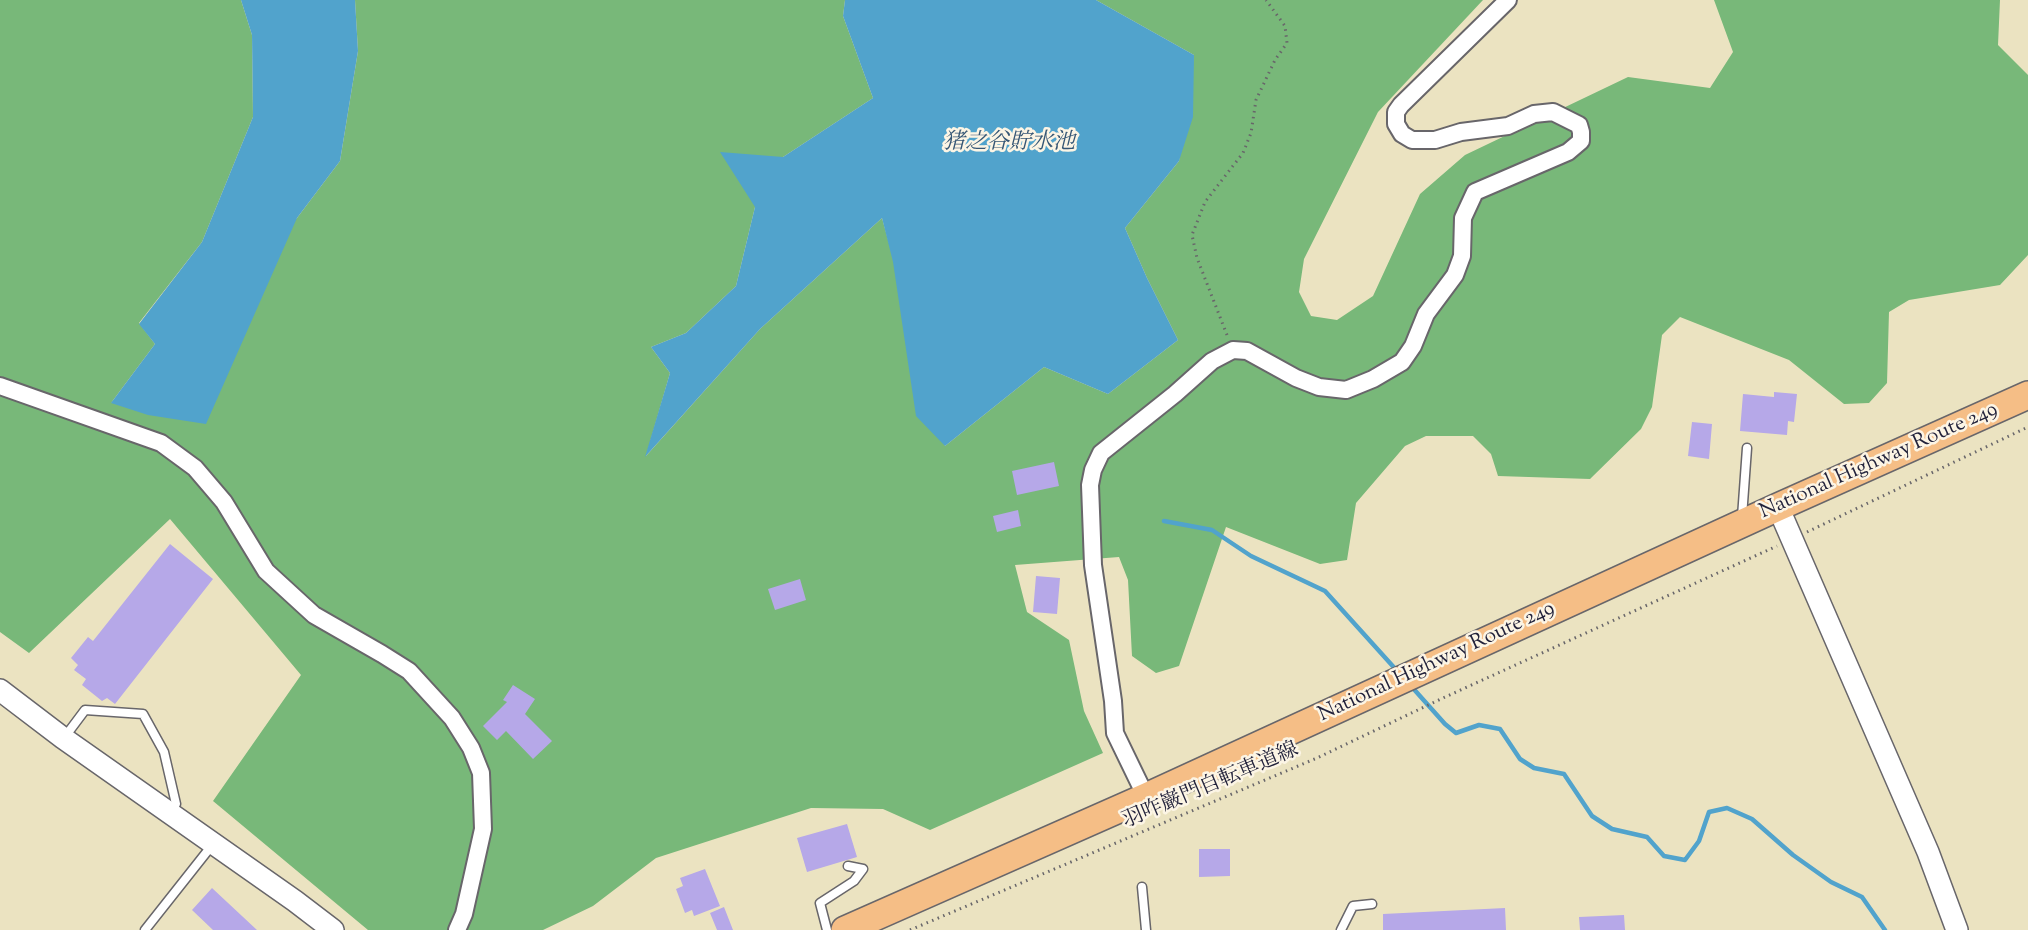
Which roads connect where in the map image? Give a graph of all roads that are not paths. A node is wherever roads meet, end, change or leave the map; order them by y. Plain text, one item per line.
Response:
1 (1509, 0) edge
2 (0, 386) edge
3 (2028, 394) edge
4 (1747, 448) dead end
5 (1778, 507) junction
6 (1741, 524) junction
7 (0, 690) edge
8 (63, 738) junction
9 (1146, 797) junction
10 (169, 812) junction
11 (213, 844) junction
12 (848, 866) dead end
13 (1142, 887) dead end
14 (1372, 904) dead end
15 (145, 930) edge
16 (333, 930) edge
17 (457, 930) edge
18 (827, 930) edge
19 (845, 930) edge
20 (1146, 930) edge
21 (1341, 930) edge
22 (1957, 930) edge

1 - 9 street
2 - 17 street
3 - 5 highway, National Highway Route 249
4 - 6 lane
5 - 6 highway, National Highway Route 249
5 - 22 street
6 - 9 highway, National Highway Route 249
7 - 8 street
8 - 10 street
8 - 10 lane
9 - 19 highway, National Highway Route 249
10 - 11 street
11 - 15 lane
11 - 16 street
12 - 18 lane
13 - 20 lane
14 - 21 lane

